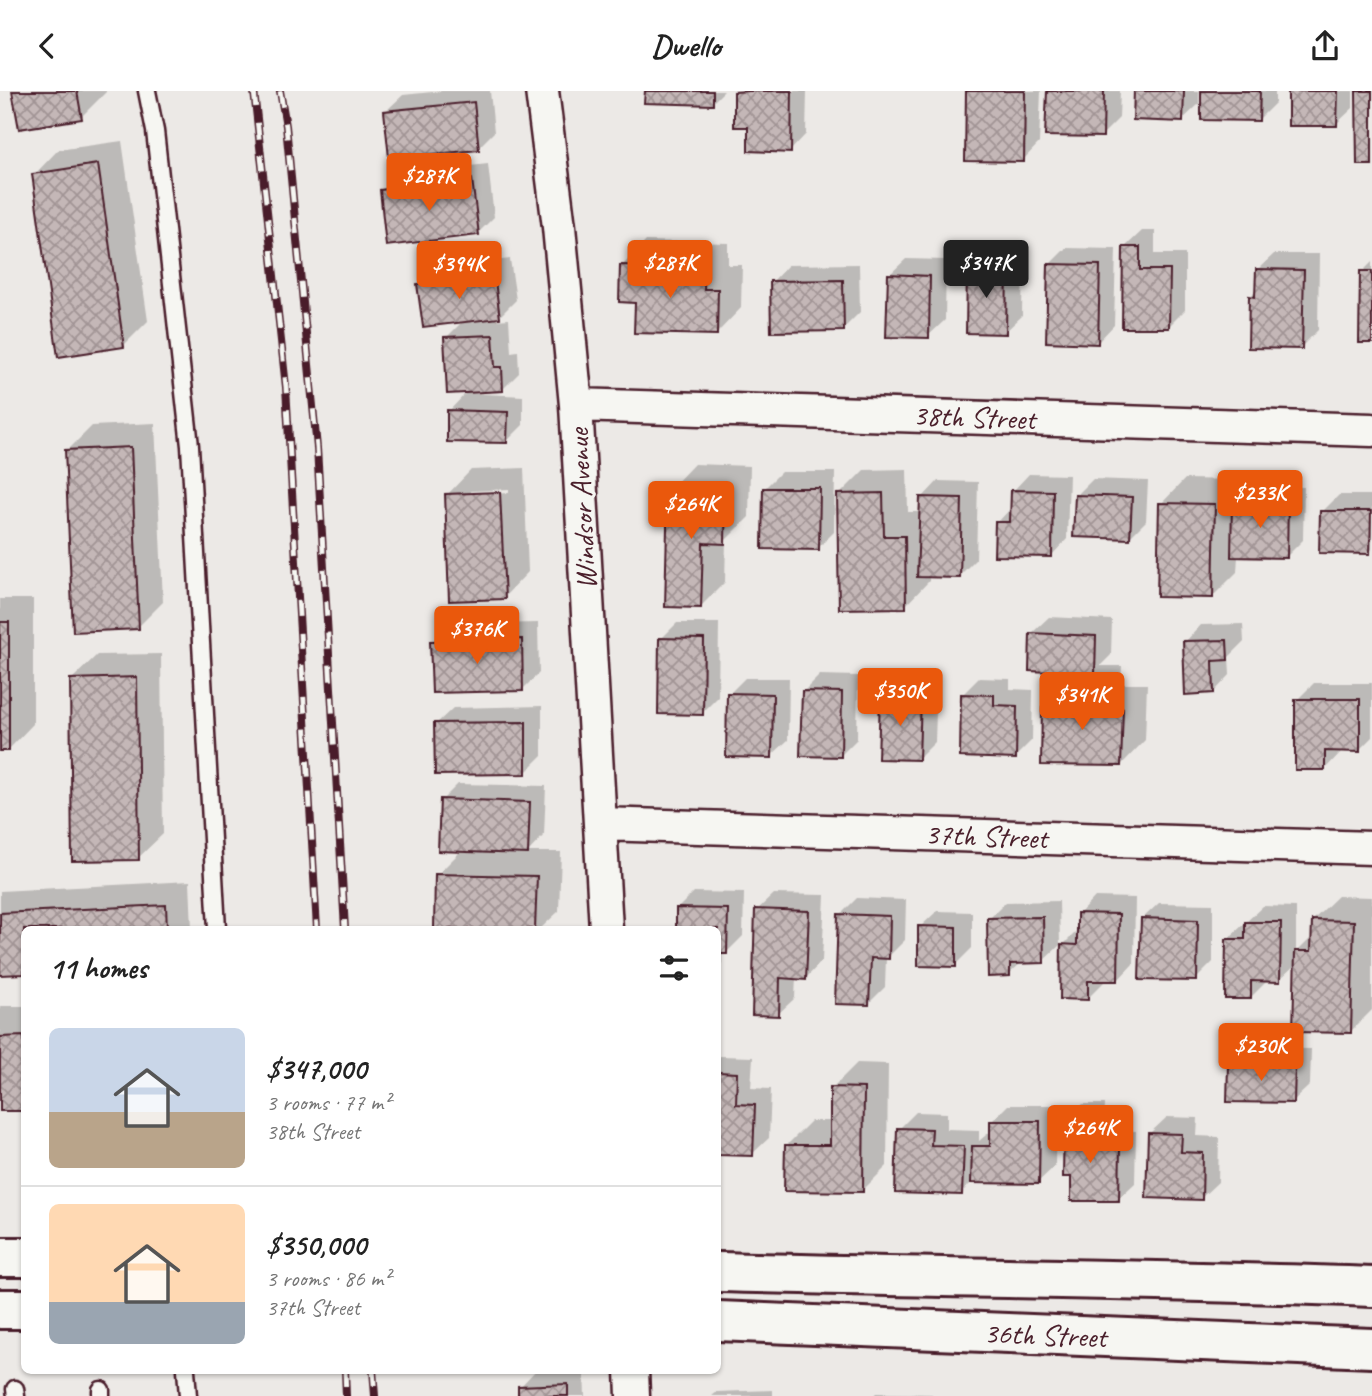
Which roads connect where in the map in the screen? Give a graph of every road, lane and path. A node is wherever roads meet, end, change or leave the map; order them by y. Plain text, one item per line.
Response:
1 (148, 91) edge
2 (542, 91) edge
3 (576, 405) junction
4 (1372, 430) edge
5 (600, 824) junction
6 (1372, 848) edge
7 (217, 926) edge
8 (606, 926) edge
9 (0, 1257) edge
10 (21, 1257) edge
11 (721, 1272) edge
12 (1372, 1287) edge
13 (0, 1308) edge
14 (21, 1309) edge
15 (721, 1321) edge
16 (1372, 1348) edge
17 (186, 1374) edge
18 (632, 1374) edge
19 (188, 1396) edge
20 (633, 1396) edge

1 - 7 lane
2 - 3 street, Windsor Avenue
3 - 4 street, 38th Street
3 - 5 street, Windsor Avenue
5 - 6 street, 37th Street
5 - 8 street, Windsor Avenue
9 - 10 street
11 - 12 street, 36th Street
13 - 14 street
15 - 16 street, 36th Street
17 - 19 lane
18 - 20 street

